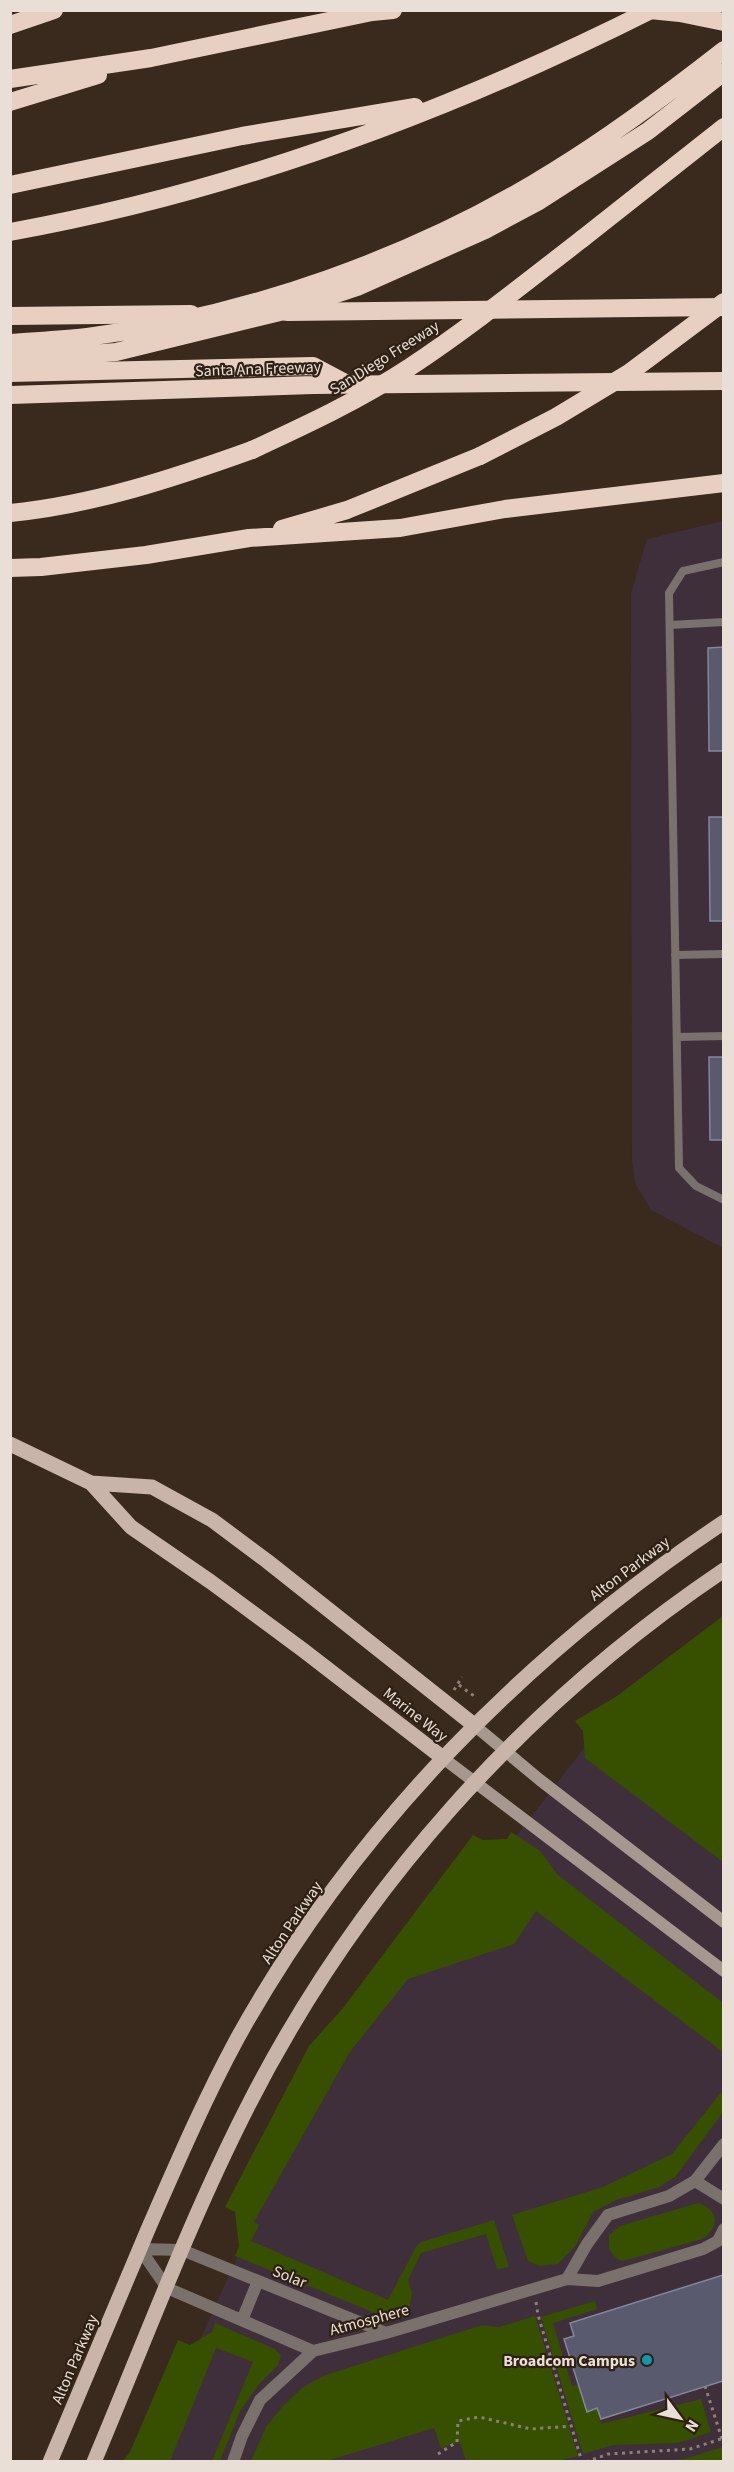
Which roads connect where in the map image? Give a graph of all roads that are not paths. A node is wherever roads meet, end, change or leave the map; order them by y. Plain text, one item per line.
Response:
1 (54, 10) edge
2 (393, 10) edge
3 (651, 10) edge
4 (723, 22) edge
5 (10, 25) edge
6 (723, 50) edge
7 (151, 58) junction
8 (723, 72) edge
9 (10, 79) edge
10 (454, 100) junction
11 (10, 102) edge
12 (723, 127) edge
13 (723, 134) edge
14 (698, 148) junction
15 (10, 185) edge
16 (10, 232) edge
17 (723, 302) edge
18 (723, 307) edge
19 (10, 316) edge
20 (10, 343) edge
21 (10, 361) edge
22 (10, 373) edge
23 (723, 381) edge
24 (348, 385) junction
25 (10, 395) edge
26 (723, 483) edge
27 (10, 513) edge
28 (249, 538) junction
29 (723, 562) edge
30 (10, 568) edge
31 (723, 622) edge
32 (670, 625) junction
33 (723, 954) edge
34 (675, 955) junction
35 (723, 1036) edge
36 (677, 1037) junction
37 (723, 1200) edge
38 (10, 1444) edge
39 (91, 1483) junction
40 (723, 1522) edge
41 (723, 1570) edge
42 (474, 1725) junction
43 (504, 1750) junction
44 (443, 1758) junction
45 (476, 1781) junction
46 (723, 1922) edge
47 (723, 1971) edge
48 (723, 2144) edge
49 (695, 2181) junction
50 (723, 2199) edge
51 (723, 2229) edge
52 (140, 2249) junction
53 (182, 2250) junction
54 (567, 2279) junction
55 (258, 2281) junction
56 (167, 2288) junction
57 (242, 2320) junction
58 (386, 2332) junction
59 (313, 2350) junction
60 (50, 2462) edge
61 (94, 2462) edge
62 (233, 2462) edge

1 - 5 highway
2 - 7 highway
3 - 4 highway, bridge
3 - 10 highway
6 - 20 highway, bridge
7 - 9 highway
7 - 11 highway
8 - 21 highway, bridge
10 - 15 highway
10 - 16 highway
12 - 14 highway, San Diego Freeway
13 - 14 highway
14 - 27 highway, San Diego Freeway, bridge
17 - 28 highway, bridge
18 - 19 highway
22 - 24 highway
23 - 24 highway, Santa Ana Freeway
24 - 25 highway, Santa Ana Freeway
26 - 28 highway
28 - 30 highway
29 - 32 lane
31 - 32 lane
32 - 34 lane
33 - 34 lane
34 - 36 lane
35 - 36 lane
36 - 37 lane
38 - 39 main road, Marine Way
39 - 42 main road, Marine Way
39 - 44 main road, Marine Way
40 - 42 main road, Alton Parkway
41 - 43 main road
42 - 43 main road, Marine Way
42 - 44 main road, Alton Parkway
43 - 45 main road
43 - 46 main road, Marine Way
44 - 45 main road, Marine Way
44 - 52 main road, Alton Parkway
45 - 47 main road, Marine Way
45 - 53 main road
48 - 49 street
49 - 50 street
49 - 54 street
51 - 54 street, Atmosphere
52 - 53 street
52 - 56 street
52 - 60 main road, Alton Parkway
53 - 55 street, Solar
53 - 56 main road
54 - 58 street, Atmosphere
55 - 57 street
55 - 58 street, Solar
56 - 57 street
56 - 61 main road
57 - 59 street
58 - 59 street, Atmosphere
59 - 62 street, Atmosphere

